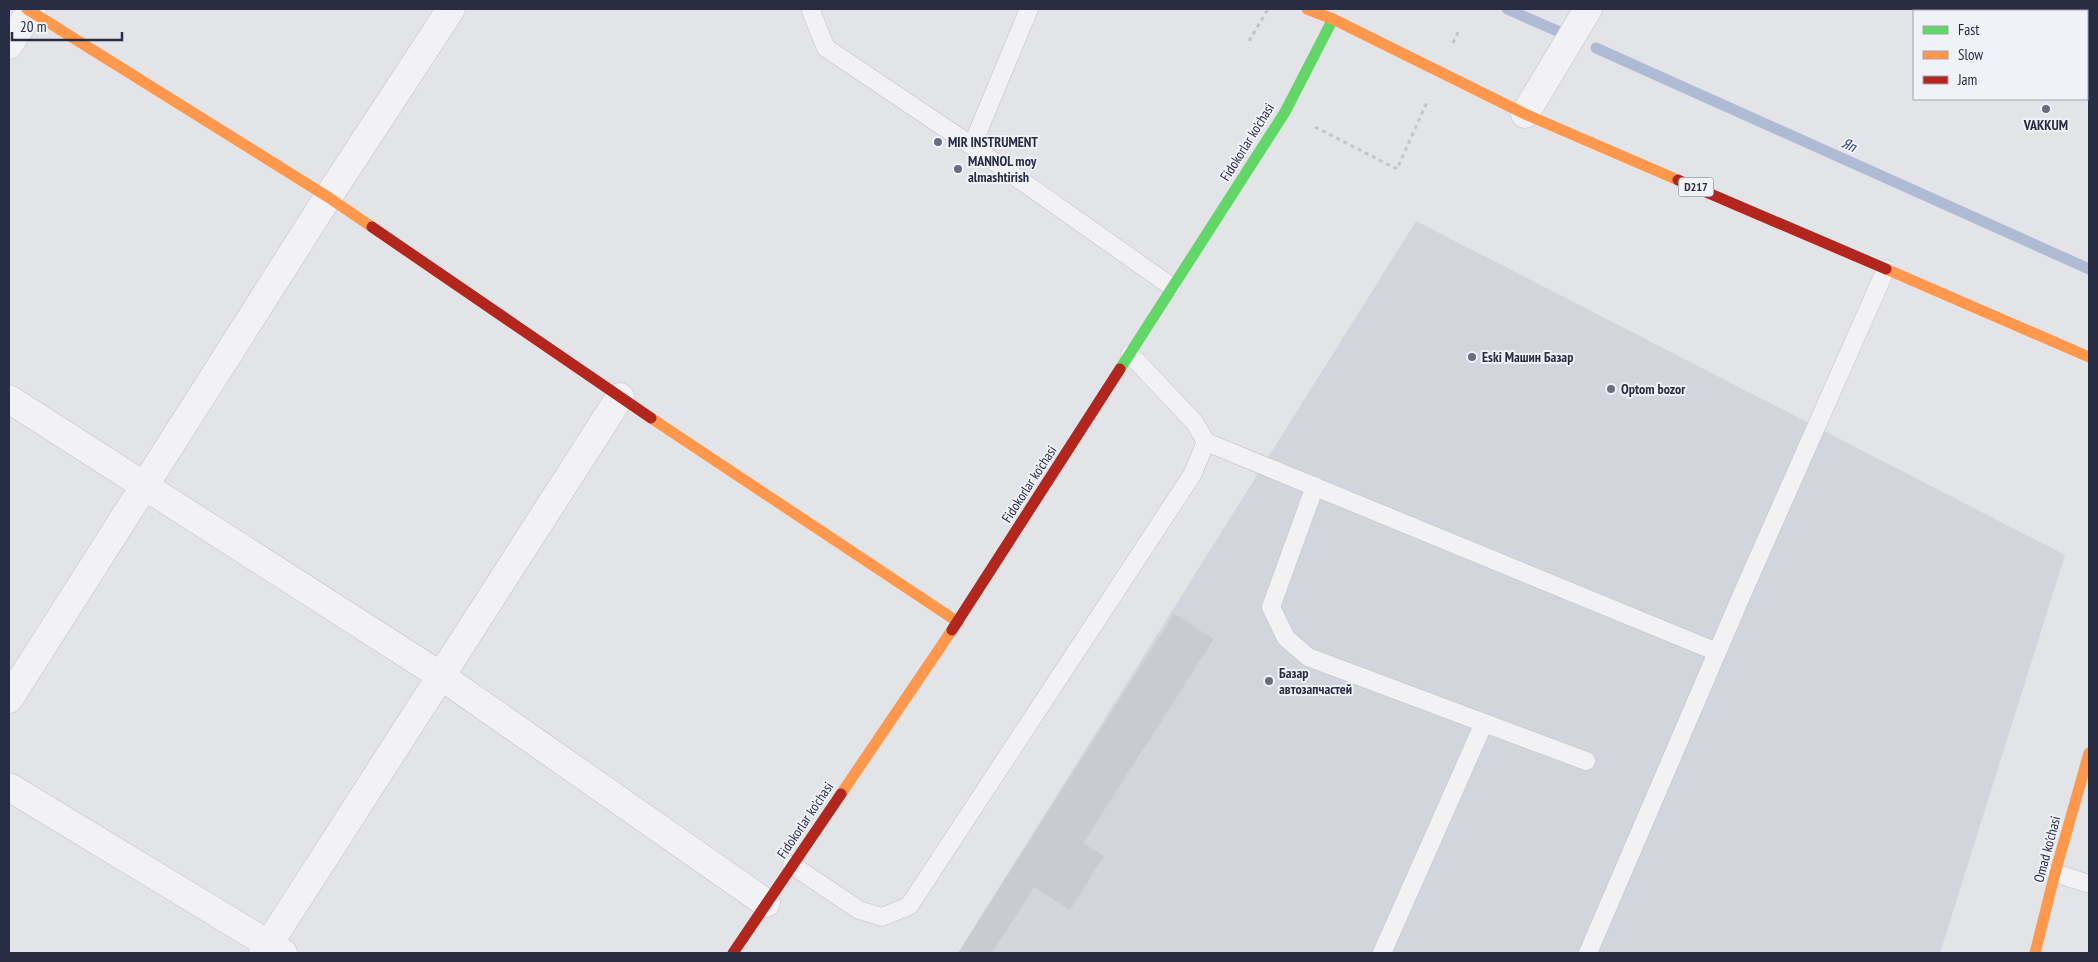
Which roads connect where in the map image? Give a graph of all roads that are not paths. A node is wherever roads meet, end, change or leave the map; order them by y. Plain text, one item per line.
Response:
1 (451, 9) edge
2 (812, 9) edge
3 (1029, 9) edge
4 (1307, 9) edge
5 (1588, 9) edge
6 (30, 10) edge
7 (1333, 19) junction
8 (9, 45) edge
9 (1525, 114) junction
10 (972, 146) junction
11 (328, 197) junction
12 (1886, 269) junction
13 (1172, 287) junction
14 (1130, 354) junction
15 (2089, 357) edge
16 (620, 396) junction
17 (9, 399) edge
18 (1206, 442) junction
19 (145, 485) junction
20 (1315, 486) junction
21 (958, 622) junction
22 (1717, 652) junction
23 (441, 676) junction
24 (9, 699) edge
25 (1484, 723) junction
26 (2089, 752) edge
27 (1586, 761) dead end
28 (9, 787) edge
29 (792, 865) junction
30 (2055, 873) junction
31 (2089, 884) edge
32 (766, 903) junction
33 (272, 950) edge
34 (733, 953) edge
35 (1382, 953) edge
36 (1588, 953) edge
37 (2035, 953) edge

1 - 11 street
2 - 10 lane
3 - 10 lane
4 - 7 main road, D217
5 - 9 street
6 - 8 street
6 - 11 main road
7 - 9 main road, D217
7 - 13 main road, Fidokorlar ko'chasi
9 - 12 main road, D217
10 - 13 lane
11 - 16 main road
11 - 19 street
12 - 15 main road, D217
12 - 22 lane
13 - 14 main road, Fidokorlar ko'chasi
14 - 18 lane
14 - 21 main road, Fidokorlar ko'chasi
16 - 21 main road
16 - 23 street
17 - 19 street
18 - 20 lane
18 - 29 lane
19 - 23 street
19 - 24 street
20 - 22 lane
20 - 25 lane
21 - 29 main road, Fidokorlar ko'chasi
22 - 36 lane
23 - 32 street
23 - 33 street
25 - 27 lane
25 - 35 lane
26 - 30 main road, Omad ko'chasi
28 - 33 street
29 - 32 main road, Fidokorlar ko'chasi
30 - 31 lane
30 - 37 main road, Omad ko'chasi
32 - 34 main road, Fidokorlar ko'chasi

